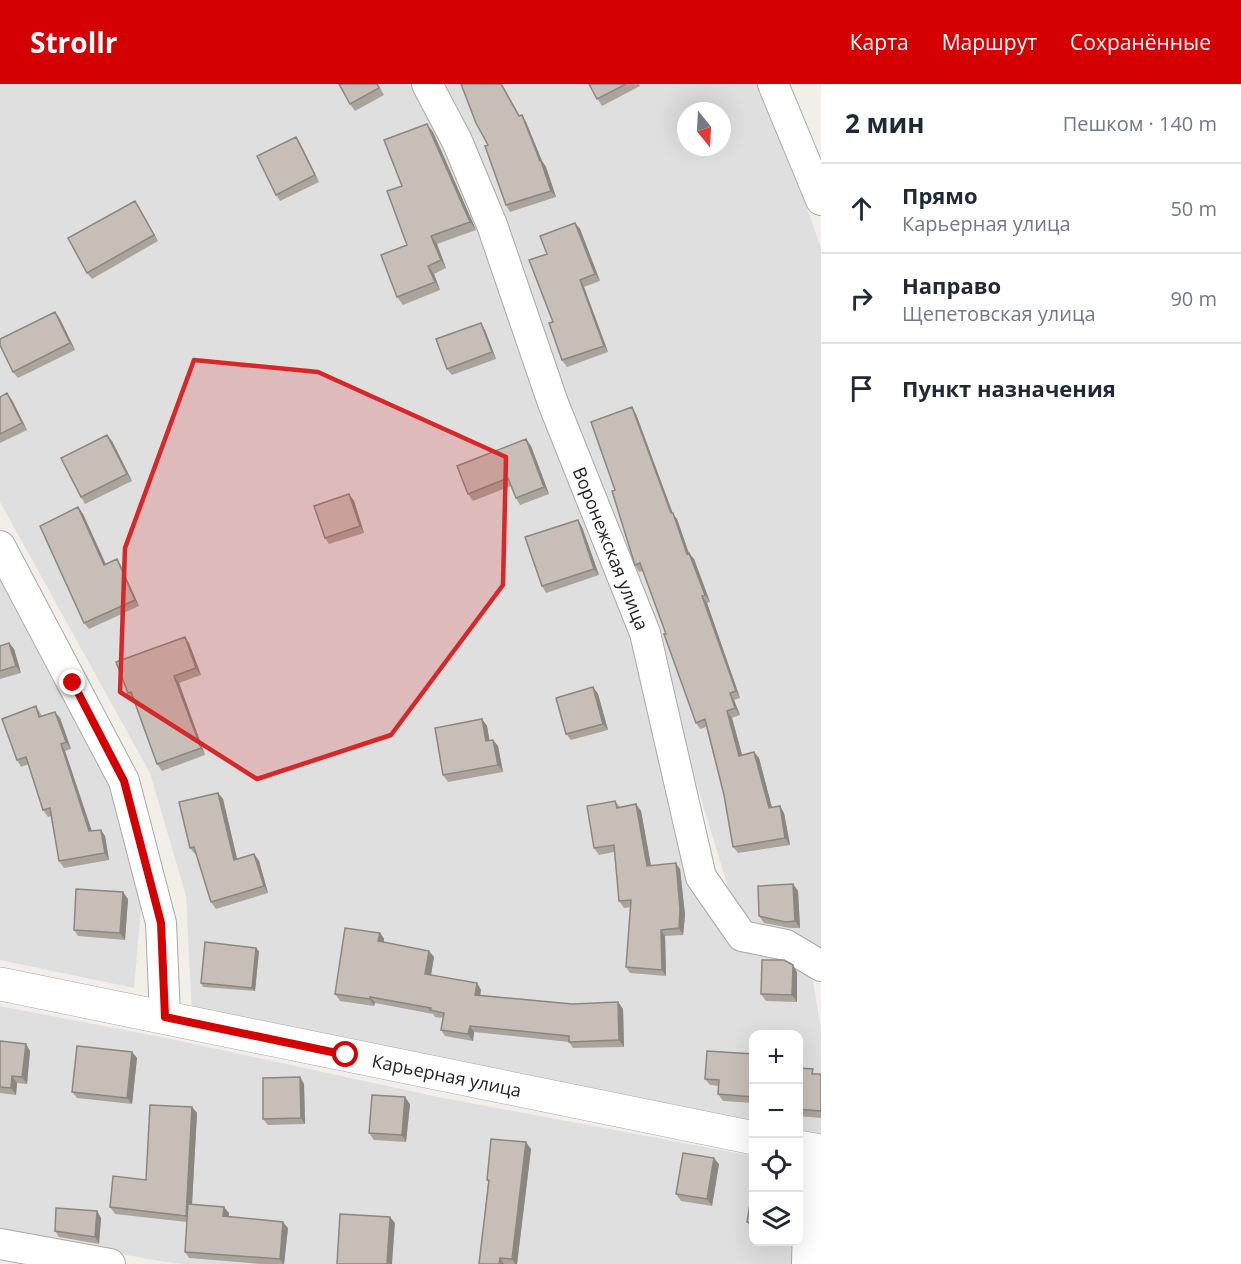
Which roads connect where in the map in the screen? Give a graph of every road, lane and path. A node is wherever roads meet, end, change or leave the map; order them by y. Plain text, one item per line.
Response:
1 (428, 84) edge
2 (773, 84) edge
3 (821, 200) edge
4 (0, 546) edge
5 (821, 966) edge
6 (0, 984) edge
7 (165, 1017) junction
8 (749, 1137) edge
9 (810, 1149) edge
10 (0, 1244) edge
11 (110, 1264) edge
12 (807, 1264) edge

1 - 5 street, Воронежская улица
2 - 3 street
4 - 7 street
6 - 7 street, Карьерная улица
7 - 8 street, Карьерная улица
9 - 12 street
10 - 11 street

